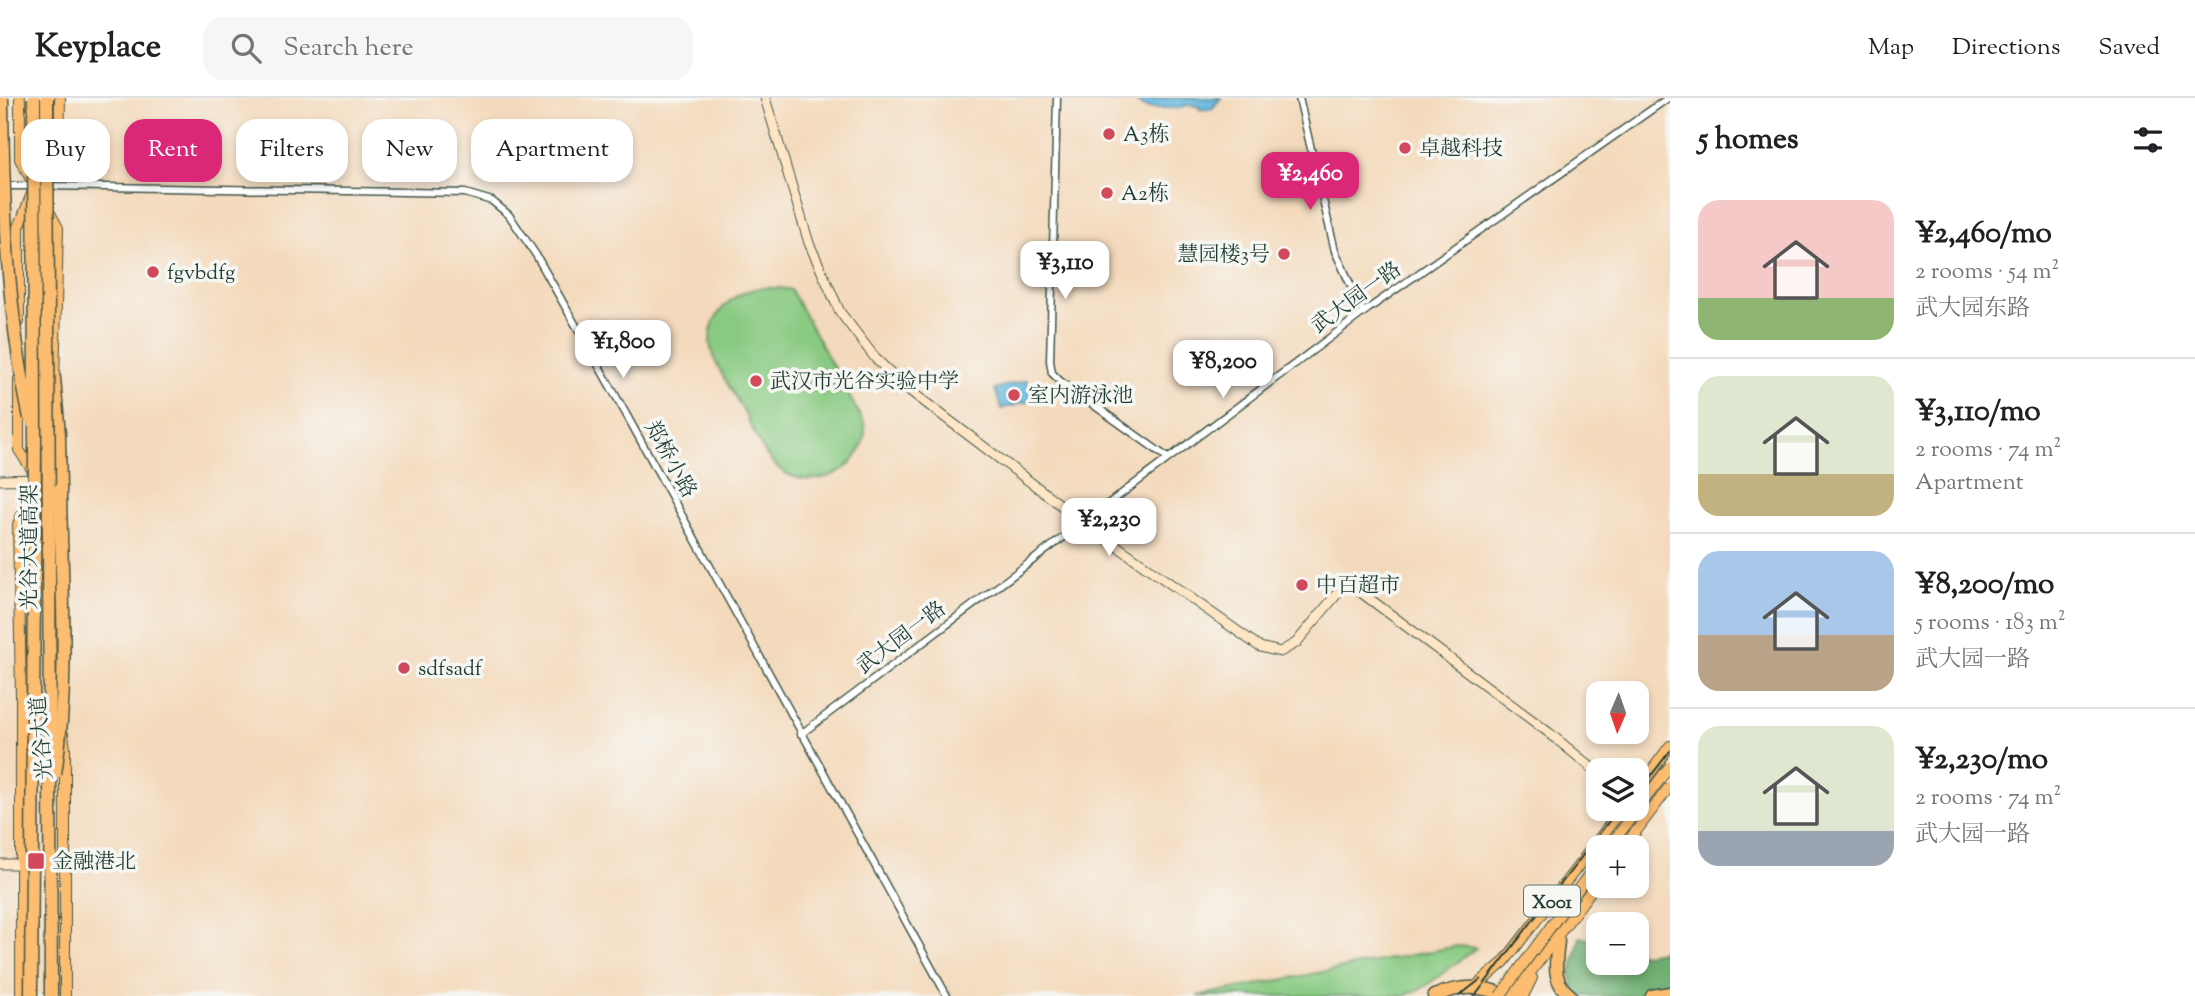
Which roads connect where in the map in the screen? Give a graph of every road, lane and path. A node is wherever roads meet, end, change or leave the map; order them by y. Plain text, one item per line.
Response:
1 (2, 98) edge
2 (20, 98) edge
3 (34, 98) edge
4 (47, 98) edge
5 (60, 98) edge
6 (765, 98) edge
7 (1057, 98) edge
8 (1299, 98) edge
9 (1668, 98) edge
10 (0, 186) edge
11 (35, 186) junction
12 (1363, 312) junction
13 (54, 378) junction
14 (35, 443) junction
15 (1168, 458) junction
16 (38, 479) junction
17 (0, 480) edge
18 (1083, 522) junction
19 (802, 734) junction
20 (1670, 746) edge
21 (1586, 763) edge
22 (1670, 766) edge
23 (1649, 774) edge
24 (1670, 786) edge
25 (1670, 793) edge
26 (50, 812) junction
27 (1613, 821) edge
28 (1644, 821) edge
29 (1646, 825) junction
30 (1618, 835) edge
31 (1633, 835) edge
32 (1639, 835) edge
33 (0, 864) edge
34 (20, 864) junction
35 (1586, 878) edge
36 (1588, 898) edge
37 (1589, 898) edge
38 (1559, 941) junction
39 (1475, 987) junction
40 (1670, 993) edge
41 (21, 996) edge
42 (31, 996) edge
43 (53, 996) edge
44 (65, 996) edge
45 (947, 996) edge
46 (1434, 996) edge
47 (1500, 996) edge
48 (1507, 996) edge
49 (1513, 996) edge
50 (1523, 996) edge
51 (1571, 996) edge
52 (1652, 996) edge

1 - 14 highway, bridge
2 - 11 main road, 光谷大道
3 - 14 highway, 光谷大道高架, bridge
4 - 26 highway, 光谷大道高架, bridge
5 - 11 main road, 光谷大道
6 - 18 street
7 - 15 street
8 - 12 street
9 - 12 street, 武大园一路
10 - 11 street, 郑桥小路
11 - 13 main road, 光谷大道
11 - 16 main road, 光谷大道
11 - 19 street, 郑桥小路
12 - 15 street, 武大园一路
13 - 16 main road, 光谷大道
13 - 26 highway, bridge
14 - 42 highway, 光谷大道高架, bridge
15 - 18 street, 武大园一路
16 - 17 street
16 - 34 main road, 光谷大道
16 - 44 main road, 光谷大道
18 - 19 street, 武大园一路
18 - 21 street
19 - 45 street, 郑桥小路
20 - 23 main road
22 - 30 main road, bridge
24 - 31 main road, bridge
25 - 29 main road
26 - 43 highway, 光谷大道高架, bridge
27 - 39 main road, X001
28 - 29 street
29 - 32 main road
33 - 34 street
34 - 41 main road, 光谷大道
35 - 47 main road, bridge
36 - 49 main road, X001
37 - 38 main road, X001
38 - 50 main road, X001
38 - 51 highway
39 - 46 highway
39 - 48 highway
40 - 52 highway

